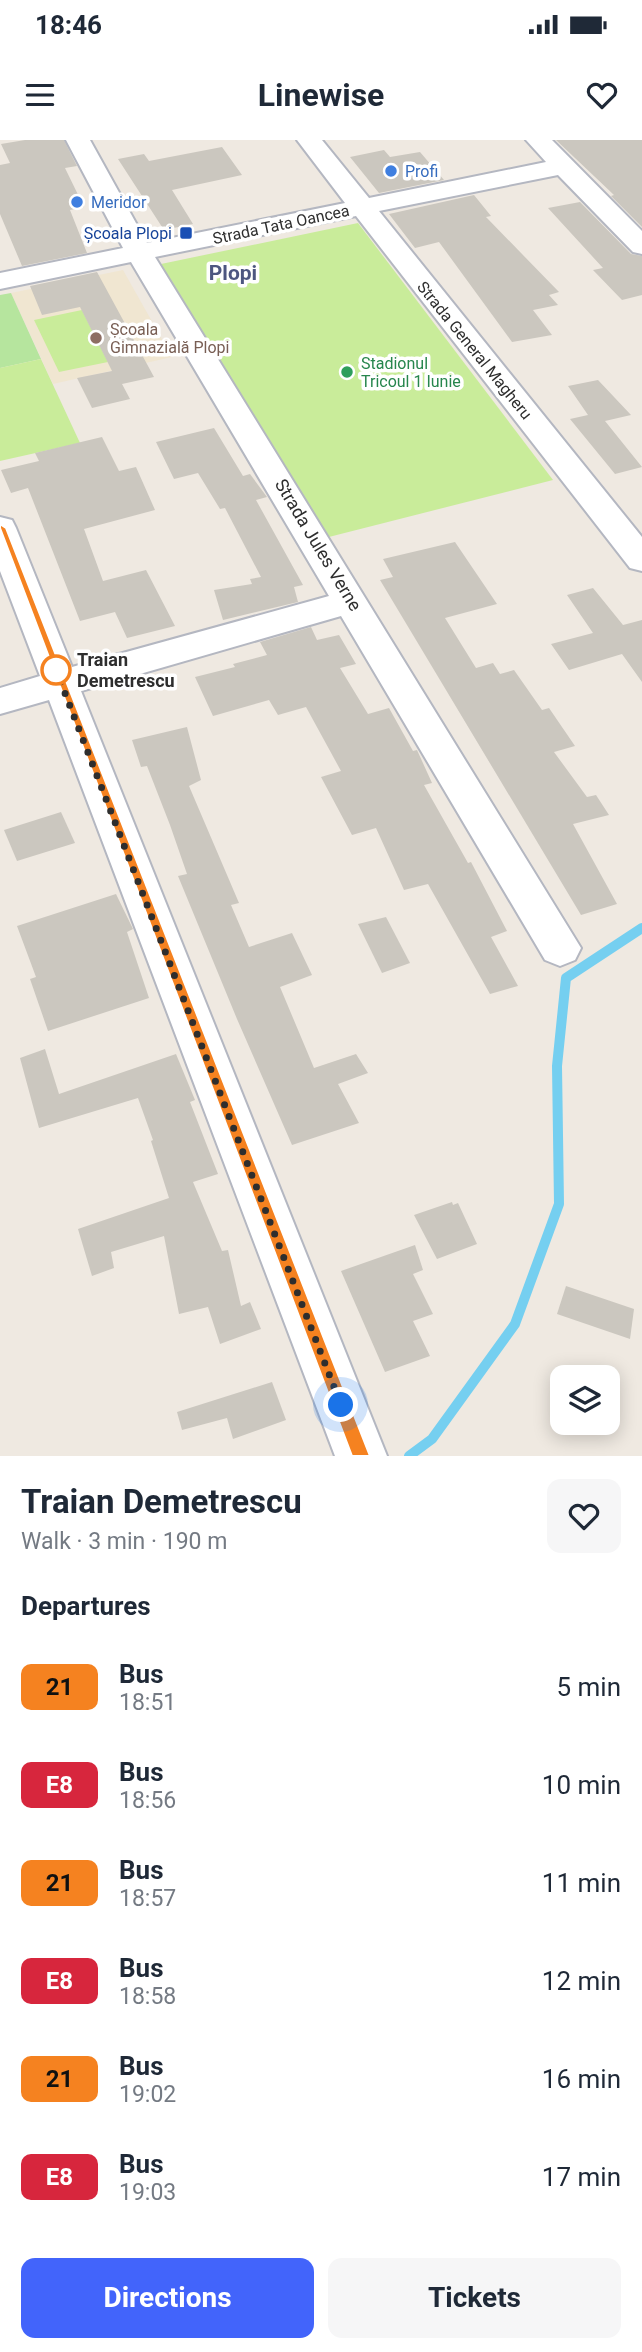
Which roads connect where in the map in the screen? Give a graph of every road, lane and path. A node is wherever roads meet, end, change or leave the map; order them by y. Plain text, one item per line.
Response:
1 (78, 140) edge
2 (310, 140) edge
3 (538, 140) edge
4 (563, 166) junction
5 (361, 207) junction
6 (642, 246) edge
7 (139, 253) junction
8 (0, 281) edge
9 (0, 528) edge
10 (642, 560) edge
11 (352, 601) junction
12 (61, 684) junction
13 (0, 701) edge
14 (560, 948) dead end
15 (361, 1456) edge

1 - 7 street, Strada Jules Verne
2 - 5 street, Strada General Magheru
3 - 4 street
4 - 5 street, Strada Tata Oancea
4 - 6 street
5 - 7 street, Strada Tata Oancea
5 - 10 street, Strada General Magheru
7 - 8 street, Strada Tata Oancea
7 - 11 street, Strada Jules Verne
9 - 12 street
11 - 12 street
11 - 14 street, Strada Jules Verne
12 - 13 street
12 - 15 street

